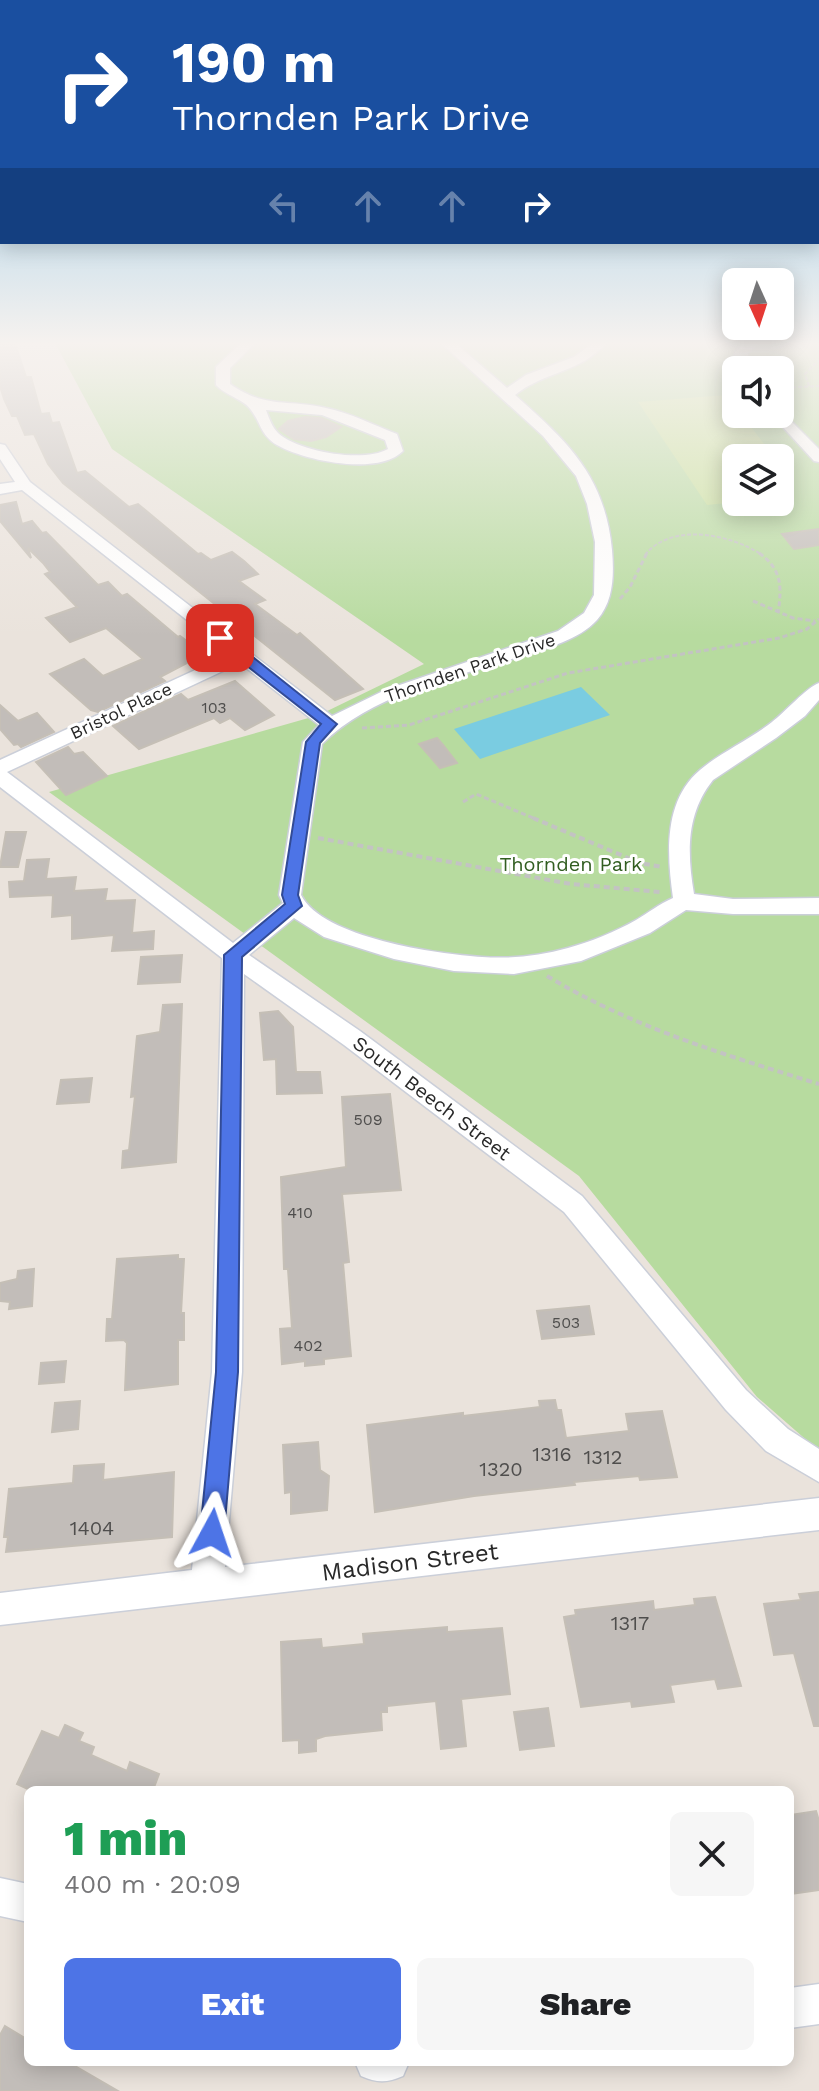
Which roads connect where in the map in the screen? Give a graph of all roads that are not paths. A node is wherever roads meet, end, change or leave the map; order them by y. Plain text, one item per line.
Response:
1 (284, 441) edge
2 (340, 441) edge
3 (393, 441) edge
4 (555, 441) edge
5 (803, 441) edge
6 (0, 448) edge
7 (304, 450) junction
8 (819, 458) edge
9 (25, 485) junction
10 (0, 489) edge
11 (242, 655) junction
12 (819, 689) edge
13 (330, 724) junction
14 (0, 768) edge
15 (0, 777) edge
16 (684, 902) junction
17 (294, 906) junction
18 (819, 906) edge
19 (233, 955) junction
20 (819, 1467) edge
21 (819, 1514) edge
22 (207, 1586) junction
23 (0, 1609) edge
24 (0, 1897) edge
25 (24, 1902) edge
26 (819, 2004) edge
27 (794, 2007) edge

1 - 7 street
2 - 7 street
3 - 7 street
4 - 13 street, Thornden Park Drive
5 - 8 street
6 - 9 street
9 - 10 street
9 - 11 street
11 - 13 street
11 - 14 street, Bristol Place
12 - 16 street
13 - 17 street
15 - 19 street, South Beech Street
16 - 17 street
16 - 18 street
17 - 19 street
19 - 20 street, South Beech Street
19 - 22 street
21 - 22 street, Madison Street
22 - 23 street, Madison Street
24 - 25 street
26 - 27 street

